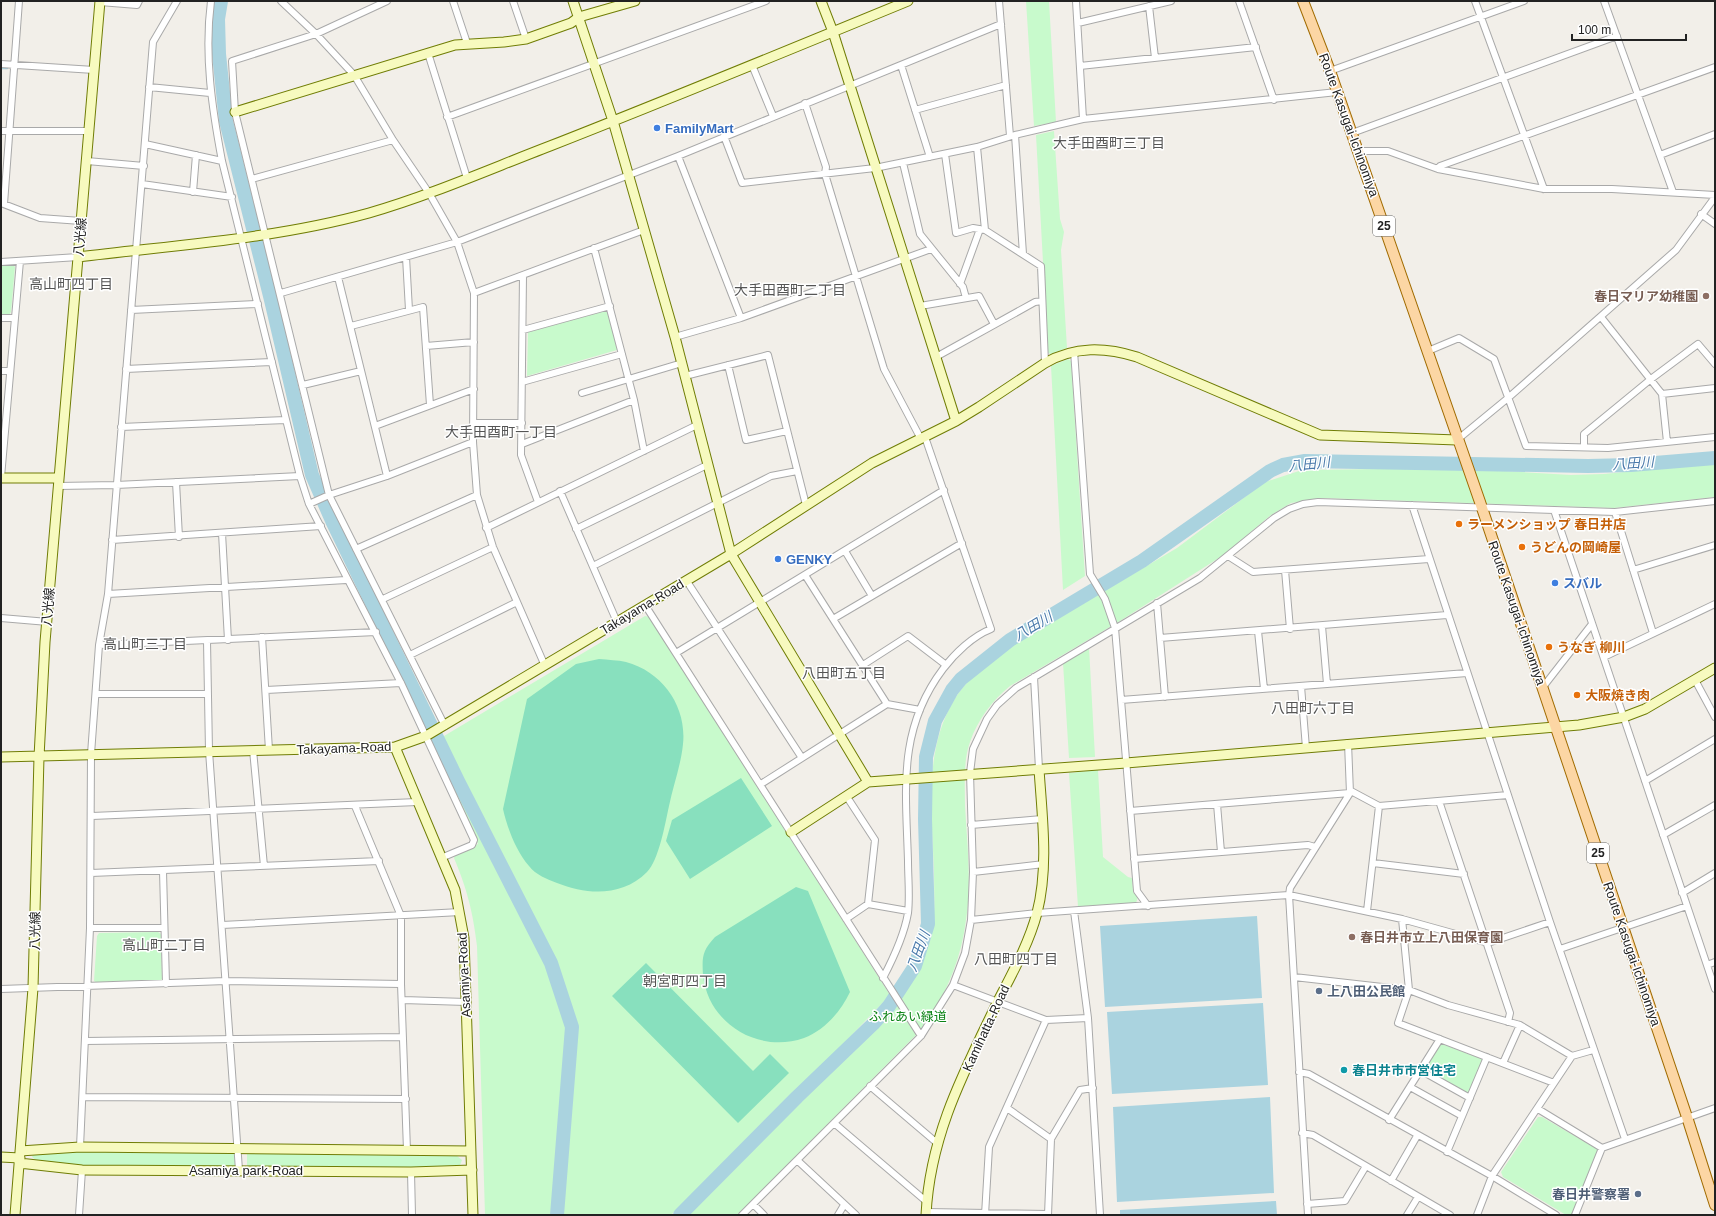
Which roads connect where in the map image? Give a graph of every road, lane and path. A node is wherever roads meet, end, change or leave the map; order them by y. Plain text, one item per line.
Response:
1 (18, 1) edge
2 (98, 1) edge
3 (139, 1) edge
4 (177, 1) edge
5 (211, 1) edge
6 (281, 1) edge
7 (387, 1) edge
8 (453, 1) edge
9 (513, 1) edge
10 (573, 1) edge
11 (633, 1) edge
12 (766, 1) edge
13 (821, 1) edge
14 (908, 1) edge
15 (999, 1) edge
16 (1076, 1) edge
17 (1172, 1) edge
18 (1239, 1) edge
19 (1303, 1) edge
20 (1475, 1) edge
21 (1524, 1) edge
22 (1604, 1) edge
23 (1149, 6) junction
24 (579, 17) junction
25 (1481, 17) junction
26 (1078, 23) junction
27 (1001, 24) junction
28 (833, 32) junction
29 (316, 34) junction
30 (1617, 36) junction
31 (526, 39) junction
32 (467, 43) junction
33 (1256, 47) junction
34 (428, 53) junction
35 (1155, 58) junction
36 (1, 64) edge
37 (13, 64) junction
38 (593, 64) junction
39 (752, 65) junction
40 (901, 65) junction
41 (1080, 66) junction
42 (1715, 67) edge
43 (94, 70) junction
44 (1330, 71) junction
45 (354, 75) junction
46 (1503, 77) junction
47 (849, 85) junction
48 (1006, 85) junction
49 (149, 87) junction
50 (1337, 92) junction
51 (210, 93) junction
52 (1639, 95) junction
53 (1274, 100) junction
54 (805, 103) junction
55 (915, 110) junction
56 (235, 112) junction
57 (447, 116) junction
58 (773, 116) junction
59 (1083, 119) junction
60 (613, 121) junction
61 (4, 131) edge
62 (89, 131) junction
63 (1352, 133) junction
64 (1715, 134) edge
65 (724, 136) junction
66 (1012, 136) junction
67 (1524, 136) junction
68 (393, 140) junction
69 (145, 144) junction
70 (977, 147) junction
71 (1359, 151) junction
72 (945, 154) junction
73 (1660, 155) junction
74 (196, 156) junction
75 (678, 156) junction
76 (930, 157) junction
77 (87, 161) junction
78 (222, 161) junction
79 (902, 163) junction
80 (144, 166) junction
81 (875, 168) junction
82 (1438, 170) junction
83 (826, 174) junction
84 (628, 175) junction
85 (467, 178) junction
86 (252, 179) junction
87 (142, 184) junction
88 (1544, 189) junction
89 (193, 192) junction
90 (1674, 192) junction
91 (429, 194) junction
92 (1715, 196) edge
93 (232, 197) junction
94 (2, 203) edge
95 (1701, 214) junction
96 (81, 221) junction
97 (1715, 224) edge
98 (644, 230) junction
99 (982, 230) junction
100 (264, 234) junction
101 (244, 238) junction
102 (457, 242) junction
103 (594, 248) junction
104 (931, 249) junction
105 (137, 250) junction
106 (1023, 254) junction
107 (78, 257) junction
108 (406, 257) junction
109 (904, 258) junction
110 (20, 261) junction
111 (1, 262) edge
112 (523, 275) junction
113 (857, 275) junction
114 (338, 277) junction
115 (960, 284) junction
116 (280, 293) junction
117 (474, 293) junction
118 (966, 298) junction
119 (1042, 301) junction
120 (258, 304) junction
121 (610, 306) junction
122 (920, 306) junction
123 (131, 310) junction
124 (409, 310) junction
125 (1, 318) edge
126 (14, 318) junction
127 (741, 318) junction
128 (1601, 318) junction
129 (994, 324) junction
130 (351, 326) junction
131 (523, 330) junction
132 (675, 337) junction
133 (474, 342) junction
134 (426, 346) junction
135 (1074, 351) junction
136 (1428, 351) junction
137 (622, 354) junction
138 (936, 356) junction
139 (272, 362) junction
140 (682, 363) junction
141 (1045, 363) junction
142 (1715, 364) edge
143 (728, 365) junction
144 (126, 369) junction
145 (1, 371) edge
146 (10, 371) junction
147 (360, 371) junction
148 (685, 376) junction
149 (628, 379) junction
150 (1651, 379) junction
151 (522, 382) junction
152 (303, 385) junction
153 (1715, 388) edge
154 (474, 389) junction
155 (582, 393) dead end
156 (1662, 394) junction
157 (1508, 398) junction
158 (634, 400) junction
159 (430, 405) junction
160 (286, 420) junction
161 (956, 421) junction
162 (3, 423) edge
163 (474, 423) junction
164 (522, 423) junction
165 (697, 425) junction
166 (375, 426) junction
167 (121, 427) junction
168 (787, 431) junction
169 (1715, 437) edge
170 (923, 438) junction
171 (1457, 440) junction
172 (473, 442) junction
173 (1667, 442) junction
174 (522, 444) junction
175 (1584, 447) junction
176 (644, 451) junction
177 (707, 465) junction
178 (797, 471) junction
179 (300, 476) junction
180 (387, 476) junction
181 (1, 478) edge
182 (58, 482) junction
183 (176, 482) junction
184 (116, 485) junction
185 (944, 490) junction
186 (560, 492) junction
187 (328, 495) junction
188 (477, 495) junction
189 (1715, 501) edge
190 (538, 502) junction
191 (309, 504) junction
192 (717, 504) junction
193 (1480, 504) junction
194 (806, 505) junction
195 (1412, 505) junction
196 (1554, 510) junction
197 (1615, 512) junction
198 (321, 526) junction
199 (486, 528) junction
200 (576, 529) junction
201 (222, 533) junction
202 (179, 536) junction
203 (112, 540) junction
204 (962, 543) junction
205 (1715, 545) edge
206 (493, 547) junction
207 (356, 549) junction
208 (845, 551) junction
209 (730, 554) junction
210 (1228, 556) junction
211 (1429, 558) junction
212 (593, 566) junction
213 (1285, 570) junction
214 (1633, 570) junction
215 (805, 575) junction
216 (346, 580) junction
217 (686, 580) junction
218 (225, 586) junction
219 (108, 594) junction
220 (872, 596) junction
221 (383, 599) junction
222 (517, 602) junction
223 (760, 602) junction
224 (1157, 603) junction
225 (1715, 604) edge
226 (645, 605) junction
227 (1447, 615) junction
228 (1, 618) edge
229 (833, 619) junction
230 (48, 622) junction
231 (617, 622) junction
232 (1592, 624) junction
233 (1322, 626) junction
234 (718, 628) junction
235 (1115, 628) junction
236 (1290, 629) junction
237 (1258, 631) junction
238 (376, 632) junction
239 (1653, 633) junction
240 (262, 637) junction
241 (1160, 638) junction
242 (228, 640) junction
243 (207, 641) junction
244 (100, 645) junction
245 (676, 653) junction
246 (410, 655) junction
247 (1604, 657) junction
248 (862, 665) junction
249 (946, 665) junction
250 (545, 666) junction
251 (1715, 668) edge
252 (1467, 673) junction
253 (1034, 676) junction
254 (1695, 680) junction
255 (402, 683) junction
256 (1327, 684) junction
257 (1301, 686) junction
258 (1543, 687) junction
259 (1264, 689) junction
260 (266, 690) junction
261 (96, 694) junction
262 (208, 694) junction
263 (1165, 697) junction
264 (1121, 700) junction
265 (887, 704) junction
266 (920, 710) junction
267 (1624, 717) junction
268 (1715, 717) edge
269 (445, 726) junction
270 (1557, 728) junction
271 (1486, 732) junction
272 (430, 733) junction
273 (840, 733) junction
274 (1715, 739) edge
275 (1348, 743) junction
276 (395, 747) junction
277 (1306, 748) junction
278 (252, 750) junction
279 (269, 750) junction
280 (209, 751) junction
281 (91, 754) junction
282 (1, 757) edge
283 (38, 757) junction
284 (802, 758) junction
285 (1126, 763) junction
286 (1039, 769) junction
287 (970, 774) junction
288 (906, 778) junction
289 (1645, 781) junction
290 (868, 782) junction
291 (761, 784) junction
292 (1351, 792) junction
293 (1508, 795) junction
294 (847, 797) junction
295 (1439, 801) junction
296 (417, 802) junction
297 (1217, 804) junction
298 (1715, 805) edge
299 (356, 806) junction
300 (1379, 806) junction
301 (214, 810) junction
302 (258, 810) junction
303 (1130, 811) junction
304 (92, 816) junction
305 (1042, 819) junction
306 (971, 825) junction
307 (791, 832) junction
308 (1663, 835) junction
309 (1315, 847) junction
310 (1221, 852) junction
311 (441, 858) junction
312 (1134, 859) junction
313 (379, 861) junction
314 (1373, 863) junction
315 (1044, 864) junction
316 (264, 866) junction
317 (218, 868) junction
318 (162, 871) junction
319 (973, 872) junction
320 (91, 873) junction
321 (1715, 873) edge
322 (1464, 874) junction
323 (1682, 893) junction
324 (1289, 895) junction
325 (868, 904) junction
326 (1148, 906) junction
327 (1687, 906) junction
328 (908, 911) junction
329 (1074, 911) junction
330 (1367, 911) junction
331 (460, 912) junction
332 (1036, 913) junction
333 (401, 916) junction
334 (846, 919) junction
335 (1402, 919) junction
336 (972, 920) junction
337 (1550, 922) junction
338 (222, 925) junction
339 (1623, 927) junction
340 (90, 928) junction
341 (164, 928) junction
342 (1488, 943) junction
343 (1560, 949) junction
344 (1715, 962) edge
345 (1707, 965) junction
346 (1294, 977) junction
347 (883, 978) junction
348 (226, 982) junction
349 (166, 984) junction
350 (401, 984) junction
351 (953, 985) junction
352 (88, 986) junction
353 (33, 988) junction
354 (1, 989) edge
355 (1715, 989) edge
356 (1410, 990) junction
357 (403, 1000) junction
358 (998, 1001) junction
359 (466, 1002) junction
360 (1088, 1018) junction
361 (1046, 1020) junction
362 (1508, 1022) junction
363 (1520, 1025) junction
364 (920, 1036) junction
365 (403, 1037) junction
366 (231, 1039) junction
367 (1440, 1039) junction
368 (85, 1041) junction
369 (1593, 1050) junction
370 (1572, 1056) junction
371 (1487, 1057) junction
372 (1503, 1063) junction
373 (1420, 1070) junction
374 (1299, 1072) junction
375 (1554, 1083) junction
376 (870, 1086) junction
377 (1410, 1087) junction
378 (1093, 1088) junction
379 (82, 1097) junction
380 (234, 1097) junction
381 (1470, 1098) junction
382 (406, 1099) junction
383 (1007, 1108) junction
384 (1715, 1108) edge
385 (1538, 1109) junction
386 (1462, 1116) junction
387 (1687, 1117) junction
388 (1389, 1120) junction
389 (834, 1123) junction
390 (1302, 1133) junction
391 (1417, 1136) junction
392 (1051, 1139) junction
393 (1625, 1139) junction
394 (936, 1143) junction
395 (80, 1147) junction
396 (238, 1148) junction
397 (1602, 1148) junction
398 (407, 1150) junction
399 (471, 1151) junction
400 (1447, 1152) junction
401 (1, 1157) edge
402 (20, 1157) junction
403 (797, 1160) junction
404 (1366, 1166) junction
405 (82, 1170) junction
406 (239, 1170) junction
407 (472, 1170) junction
408 (411, 1172) junction
409 (1492, 1176) junction
410 (1711, 1180) edge
411 (1392, 1181) junction
412 (1418, 1197) junction
413 (927, 1202) junction
414 (753, 1204) junction
415 (1307, 1204) junction
416 (844, 1205) junction
417 (1715, 1205) edge
418 (1550, 1213) edge
419 (926, 1214) edge
420 (1048, 1214) edge
421 (15, 1215) edge
422 (79, 1215) edge
423 (412, 1215) edge
424 (473, 1215) edge
425 (742, 1215) edge
426 (764, 1215) edge
427 (838, 1215) edge
428 (856, 1215) edge
429 (985, 1215) edge
430 (1100, 1215) edge
431 (1308, 1215) edge
432 (1407, 1215) edge
433 (1450, 1215) edge
434 (1477, 1215) edge
435 (1556, 1215) edge
436 (1574, 1215) edge

1 - 37 street
2 - 3 street
2 - 43 street, 八光線
4 - 49 street
5 - 51 street
6 - 29 street
7 - 29 street
8 - 32 street
9 - 31 street
10 - 24 street
11 - 24 street
12 - 38 street
13 - 28 street
14 - 28 street
15 - 27 street
16 - 26 street
17 - 23 street
18 - 33 street
19 - 44 main road, Route Kasugai-Ichinomiya / 25
20 - 25 street
21 - 25 street
22 - 30 street
23 - 26 street
23 - 35 street
24 - 31 street
24 - 38 street
25 - 44 street
25 - 46 street
26 - 41 street
27 - 40 street
27 - 48 street
28 - 39 street
28 - 47 street
29 - 45 street
29 - 56 street
30 - 46 street
30 - 52 street
31 - 32 street
32 - 34 street
33 - 35 street
33 - 53 street
34 - 45 street
34 - 57 street
35 - 41 street
36 - 37 street
37 - 43 street
37 - 61 street
38 - 57 street
38 - 60 street
39 - 58 street
39 - 60 street
40 - 47 street
40 - 55 street
41 - 59 street
42 - 52 street
43 - 62 street, 八光線
44 - 50 main road, Route Kasugai-Ichinomiya / 25
45 - 56 street
45 - 68 street
46 - 63 street
46 - 67 street
47 - 54 street
47 - 81 street
48 - 55 street
48 - 66 street
49 - 51 street
49 - 69 street
50 - 53 street
50 - 63 main road, Route Kasugai-Ichinomiya / 25
51 - 78 street
52 - 67 street
52 - 73 street
53 - 59 street
54 - 58 street
54 - 83 street
55 - 76 street
56 - 86 street
57 - 85 street
58 - 65 street
59 - 66 street
60 - 84 street
60 - 85 street
61 - 62 street
61 - 94 street
62 - 77 street, 八光線
63 - 71 main road, Route Kasugai-Ichinomiya / 25
64 - 73 street
65 - 75 street
65 - 83 street
66 - 70 street
66 - 106 street
67 - 82 street
67 - 88 street
68 - 86 street
68 - 91 street
69 - 74 street
69 - 80 street
70 - 72 street
70 - 99 street
71 - 82 street
71 - 136 main road, Route Kasugai-Ichinomiya / 25
72 - 76 street
72 - 99 street
73 - 90 street
74 - 78 street
74 - 89 street
75 - 84 street
75 - 127 street
76 - 79 street
77 - 80 street
77 - 96 street, 八光線
78 - 93 street
79 - 81 street
79 - 104 street
80 - 87 street
81 - 83 street
81 - 109 street
82 - 88 street
83 - 113 street
84 - 98 street
84 - 102 street
85 - 91 street
86 - 100 street
87 - 89 street
87 - 105 street
88 - 90 street
89 - 93 street
90 - 92 street
91 - 100 street
91 - 102 street
92 - 95 street
93 - 101 street
94 - 96 street
95 - 97 street
95 - 128 street
96 - 107 street, 八光線
98 - 103 street
98 - 132 street
99 - 106 street
99 - 115 street
100 - 101 street
100 - 116 street
101 - 105 street
101 - 120 street
102 - 108 street
102 - 117 street
103 - 112 street
103 - 121 street
104 - 109 street
104 - 115 street
105 - 107 street
105 - 123 street
106 - 119 street
107 - 110 street
107 - 182 street, 八光線
108 - 114 street
108 - 124 street
109 - 113 street
109 - 122 street
110 - 111 street
110 - 126 street
112 - 117 street
112 - 131 street
113 - 127 street
113 - 170 street
114 - 116 street
114 - 130 street
115 - 118 street
116 - 152 street
117 - 133 street
118 - 122 street
118 - 129 street
119 - 129 street
119 - 141 street
120 - 123 street
120 - 139 street
121 - 131 street
121 - 137 street
122 - 138 street
123 - 144 street
124 - 130 street
124 - 134 street
125 - 126 street
126 - 146 street
127 - 132 street
128 - 150 street
128 - 157 street
129 - 138 street
130 - 147 street
131 - 151 street
132 - 140 street
133 - 134 street
133 - 154 street
134 - 159 street
135 - 141 street, Takayama-Road
135 - 171 street, Takayama-Road
135 - 235 street
136 - 157 street
136 - 171 main road, Route Kasugai-Ichinomiya / 25
137 - 149 street
137 - 151 street
138 - 161 street
139 - 144 street
139 - 160 street
140 - 148 street
140 - 149 street
141 - 161 street, Takayama-Road
142 - 150 street
143 - 148 street
143 - 168 street
143 - 168 street
144 - 167 street
145 - 146 street
146 - 162 street
147 - 152 street
147 - 166 street
148 - 165 street
149 - 155 street
149 - 158 street
150 - 156 street
150 - 175 street
151 - 164 street
152 - 187 street
153 - 156 street
154 - 159 street
154 - 163 street
156 - 173 street
157 - 171 street
157 - 175 street
158 - 174 street
158 - 176 street
159 - 166 street
160 - 167 street
160 - 179 street
161 - 170 street, Takayama-Road
162 - 181 street
163 - 164 street
163 - 172 street
164 - 174 street
165 - 176 street
165 - 177 street
166 - 180 street
167 - 184 street
168 - 178 street
169 - 173 street
170 - 185 street
170 - 194 street, Takayama-Road
171 - 193 main road, Route Kasugai-Ichinomiya / 25
172 - 180 street
172 - 188 street
173 - 175 street
174 - 190 street
176 - 186 street
177 - 192 street
177 - 200 street
178 - 192 street
178 - 194 street
179 - 183 street
179 - 191 street
180 - 187 street
181 - 182 street
182 - 184 street
182 - 230 street, 八光線
183 - 184 street
183 - 202 street
184 - 203 street
185 - 204 street
185 - 208 street
186 - 190 street
186 - 200 street
187 - 191 street
187 - 207 street
188 - 199 street
188 - 207 street
189 - 197 street
190 - 199 street
191 - 198 street
192 - 209 street
192 - 212 street
193 - 195 street
193 - 196 street
193 - 258 main road, Route Kasugai-Ichinomiya / 25
194 - 209 street, Takayama-Road
195 - 210 street
195 - 211 street
196 - 197 street
196 - 232 street
197 - 214 street
198 - 201 street
198 - 216 street
199 - 206 street
200 - 212 street
201 - 202 street
201 - 218 street
202 - 203 street
203 - 219 street
204 - 220 street
204 - 249 street
205 - 214 street
206 - 221 street
206 - 222 street
207 - 221 street
208 - 215 street
208 - 220 street
209 - 217 street, Takayama-Road
209 - 223 street
210 - 213 street
210 - 224 street
211 - 213 street
211 - 227 street
212 - 231 street
213 - 236 street
214 - 239 street
215 - 223 street
215 - 229 street
216 - 218 street
216 - 238 street
217 - 226 street, Takayama-Road
217 - 234 street
218 - 219 street
218 - 242 street
219 - 244 street
220 - 229 street
221 - 246 street
222 - 246 street
222 - 250 street
223 - 234 street
223 - 273 street
224 - 235 street
224 - 241 street
225 - 239 street
226 - 231 street, Takayama-Road
226 - 245 street
227 - 233 street
227 - 252 street
228 - 230 street
229 - 248 street
230 - 283 street, 八光線
231 - 250 street, Takayama-Road
232 - 247 street
232 - 258 street
233 - 236 street
233 - 256 street
234 - 245 street
234 - 284 street
235 - 253 street
235 - 264 street
236 - 237 street
237 - 241 street
237 - 259 street
238 - 240 street
238 - 255 street
239 - 247 street
240 - 242 street
240 - 260 street
241 - 263 street
242 - 243 street
243 - 244 street
243 - 262 street
244 - 261 street
245 - 291 street
246 - 269 street
247 - 267 street
248 - 249 street
248 - 265 street
249 - 266 street
250 - 269 street, Takayama-Road
251 - 254 street
252 - 256 street
252 - 271 street
253 - 286 street
253 - 287 street
254 - 267 street
254 - 268 street
255 - 260 street
255 - 272 street
256 - 257 street
257 - 259 street
257 - 277 street
258 - 270 main road, Route Kasugai-Ichinomiya / 25
259 - 263 street
260 - 279 street
261 - 262 street
261 - 281 street
262 - 280 street
263 - 264 street
264 - 285 street
265 - 266 street
265 - 273 street
266 - 288 street
267 - 270 street
267 - 289 street
269 - 272 street, Takayama-Road
270 - 271 street
270 - 339 main road, Route Kasugai-Ichinomiya / 25
271 - 275 street
271 - 293 street
272 - 276 street, Takayama-Road
272 - 311 street
273 - 284 street
273 - 290 street
274 - 289 street
275 - 277 street
275 - 292 street
276 - 279 street, Takayama-Road
276 - 296 street, Asamiya-Road
277 - 285 street
278 - 279 street, Takayama-Road
278 - 280 street, Takayama-Road
278 - 302 street
280 - 281 street, Takayama-Road
280 - 301 street
281 - 283 street, Takayama-Road
281 - 304 street
282 - 283 street, Takayama-Road
283 - 353 street, 八光線
284 - 291 street
285 - 286 street
285 - 303 street
286 - 287 street
286 - 305 street, Kamihatta-Road
287 - 288 street
287 - 306 street
288 - 290 street
288 - 328 street
289 - 308 street
290 - 294 street
291 - 307 street
292 - 297 street
292 - 300 street
292 - 309 street
293 - 295 street
293 - 337 street
294 - 307 street
294 - 325 street
295 - 300 street
295 - 322 street
296 - 299 street
296 - 311 street, Asamiya-Road
297 - 303 street
297 - 310 street
298 - 308 street
299 - 302 street
299 - 313 street
300 - 314 street
301 - 302 street
301 - 304 street
301 - 317 street
302 - 316 street
303 - 312 street
304 - 320 street
305 - 306 street
305 - 315 street, Kamihatta-Road
306 - 319 street
307 - 334 street
308 - 323 street
309 - 310 street
309 - 324 street
310 - 312 street
311 - 331 street, Asamiya-Road
312 - 326 street
313 - 316 street
313 - 333 street
314 - 322 street
314 - 330 street
315 - 319 street
315 - 332 street, Kamihatta-Road
316 - 317 street
317 - 318 street
317 - 338 street
318 - 320 street
318 - 341 street
319 - 336 street
320 - 340 street
321 - 323 street
322 - 342 street
323 - 327 street
324 - 326 street
324 - 330 street
324 - 346 street
325 - 328 street
325 - 334 street
326 - 329 street
327 - 339 street
327 - 345 street
328 - 347 street
329 - 332 street
329 - 360 street
330 - 335 street
331 - 333 street
331 - 359 street, Asamiya-Road
332 - 336 street
332 - 358 street, Kamihatta-Road
333 - 338 street
333 - 350 street
334 - 347 street
335 - 342 street
335 - 356 street
336 - 351 street
337 - 342 street
337 - 343 street
338 - 348 street
339 - 343 street
339 - 387 main road, Route Kasugai-Ichinomiya / 25
340 - 341 street
340 - 352 street
341 - 349 street
342 - 362 street
343 - 369 street
344 - 345 street
345 - 355 street
346 - 356 street
346 - 374 street
347 - 364 street
348 - 349 street
348 - 350 street
348 - 366 street
349 - 352 street
350 - 357 street
351 - 358 street
351 - 364 street
352 - 353 street
352 - 368 street
353 - 354 street
353 - 402 street, 八光線
356 - 362 street
356 - 367 street
357 - 359 street
357 - 365 street
358 - 361 street
358 - 394 street, Kamihatta-Road
359 - 399 street, Asamiya-Road
360 - 361 street
360 - 378 street
361 - 383 street
362 - 363 street
363 - 370 street
363 - 372 street
364 - 376 street
365 - 366 street
365 - 382 street
366 - 368 street
366 - 380 street
367 - 371 street
367 - 373 street
368 - 379 street
369 - 370 street
369 - 393 street
370 - 375 street
371 - 372 street
371 - 381 street
372 - 375 street
373 - 377 street
373 - 381 street
374 - 388 street
374 - 390 street
375 - 385 street
376 - 389 street
376 - 394 street
377 - 386 street
377 - 388 street
378 - 392 street
378 - 430 street
379 - 380 street
379 - 395 street
380 - 382 street
380 - 396 street
381 - 386 street
382 - 398 street
383 - 392 street
383 - 429 street
384 - 387 street
385 - 397 street
385 - 409 street
386 - 400 street
387 - 393 street
387 - 410 main road, Route Kasugai-Ichinomiya / 25
388 - 391 street
389 - 403 street
389 - 413 street
390 - 404 street
390 - 415 street
391 - 400 street
391 - 411 street
392 - 420 street
393 - 397 street
394 - 413 street, Kamihatta-Road
395 - 396 street, Asamiya park-Road
395 - 402 street, Asamiya park-Road
396 - 398 street, Asamiya park-Road
396 - 406 street
397 - 436 street
398 - 399 street, Asamiya park-Road
399 - 407 street, Asamiya-Road
400 - 409 street
401 - 402 street, Asamiya park-Road
402 - 405 street, Asamiya park-Road
402 - 421 street, 八光線
403 - 414 street
403 - 416 street
404 - 411 street
404 - 415 street
405 - 406 street, Asamiya park-Road
405 - 422 street
406 - 408 street, Asamiya park-Road
407 - 408 street, Asamiya park-Road
407 - 424 street, Asamiya-Road
408 - 423 street
409 - 418 street
409 - 434 street
410 - 417 main road, Route Kasugai-Ichinomiya / 25
411 - 412 street
412 - 432 street
412 - 433 street
413 - 419 street, Kamihatta-Road
414 - 425 street
414 - 426 street
415 - 431 street
416 - 427 street
416 - 428 street
418 - 435 street
419 - 429 street
420 - 429 street

